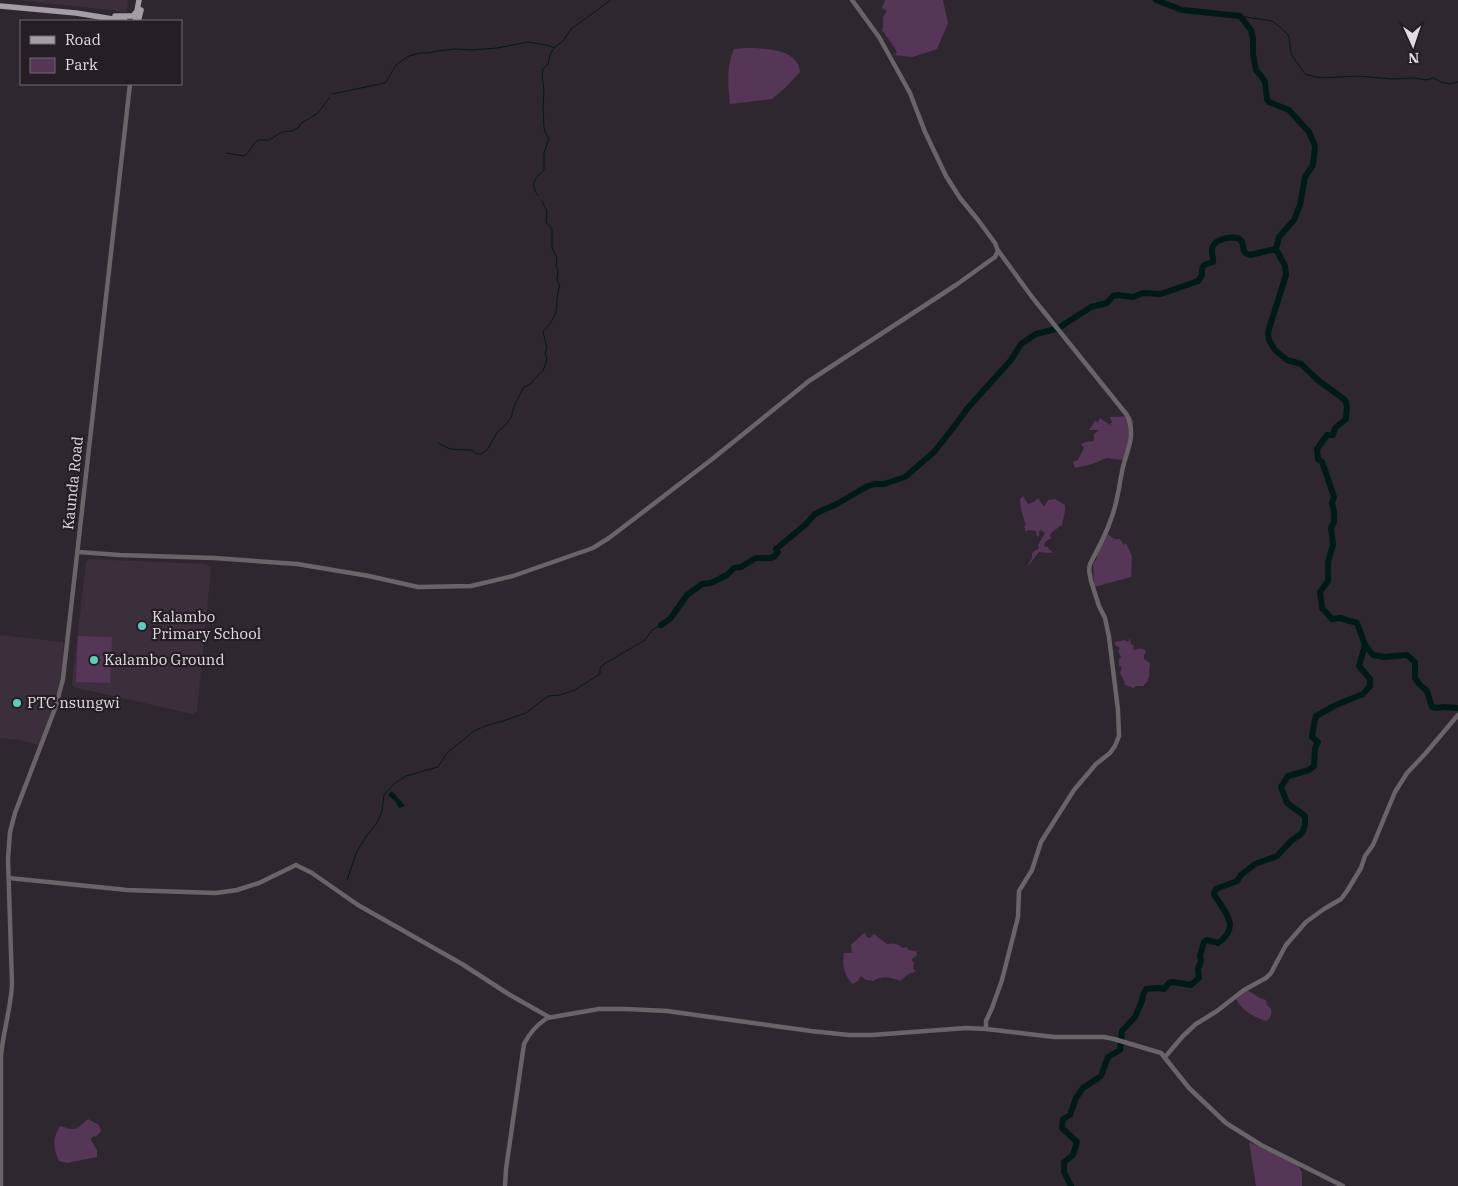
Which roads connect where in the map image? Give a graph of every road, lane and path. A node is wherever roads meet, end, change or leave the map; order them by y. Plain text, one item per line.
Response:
1 (140, 0) edge
2 (852, 0) edge
3 (0, 6) edge
4 (131, 20) edge
5 (130, 85) edge
6 (997, 248) junction
7 (78, 552) junction
8 (1458, 715) edge
9 (9, 878) junction
10 (550, 1017) junction
11 (986, 1029) junction
12 (1165, 1057) junction
13 (2, 1186) edge
14 (505, 1186) edge
15 (1343, 1186) edge

1 - 4 main road
2 - 6 street
3 - 4 main road
5 - 7 street, Kaunda Road
6 - 7 street
6 - 11 street
7 - 9 street, Kaunda Road
8 - 12 street
9 - 10 street
9 - 13 street, Kaunda Road
10 - 11 street
10 - 14 street
11 - 12 street
12 - 15 street

